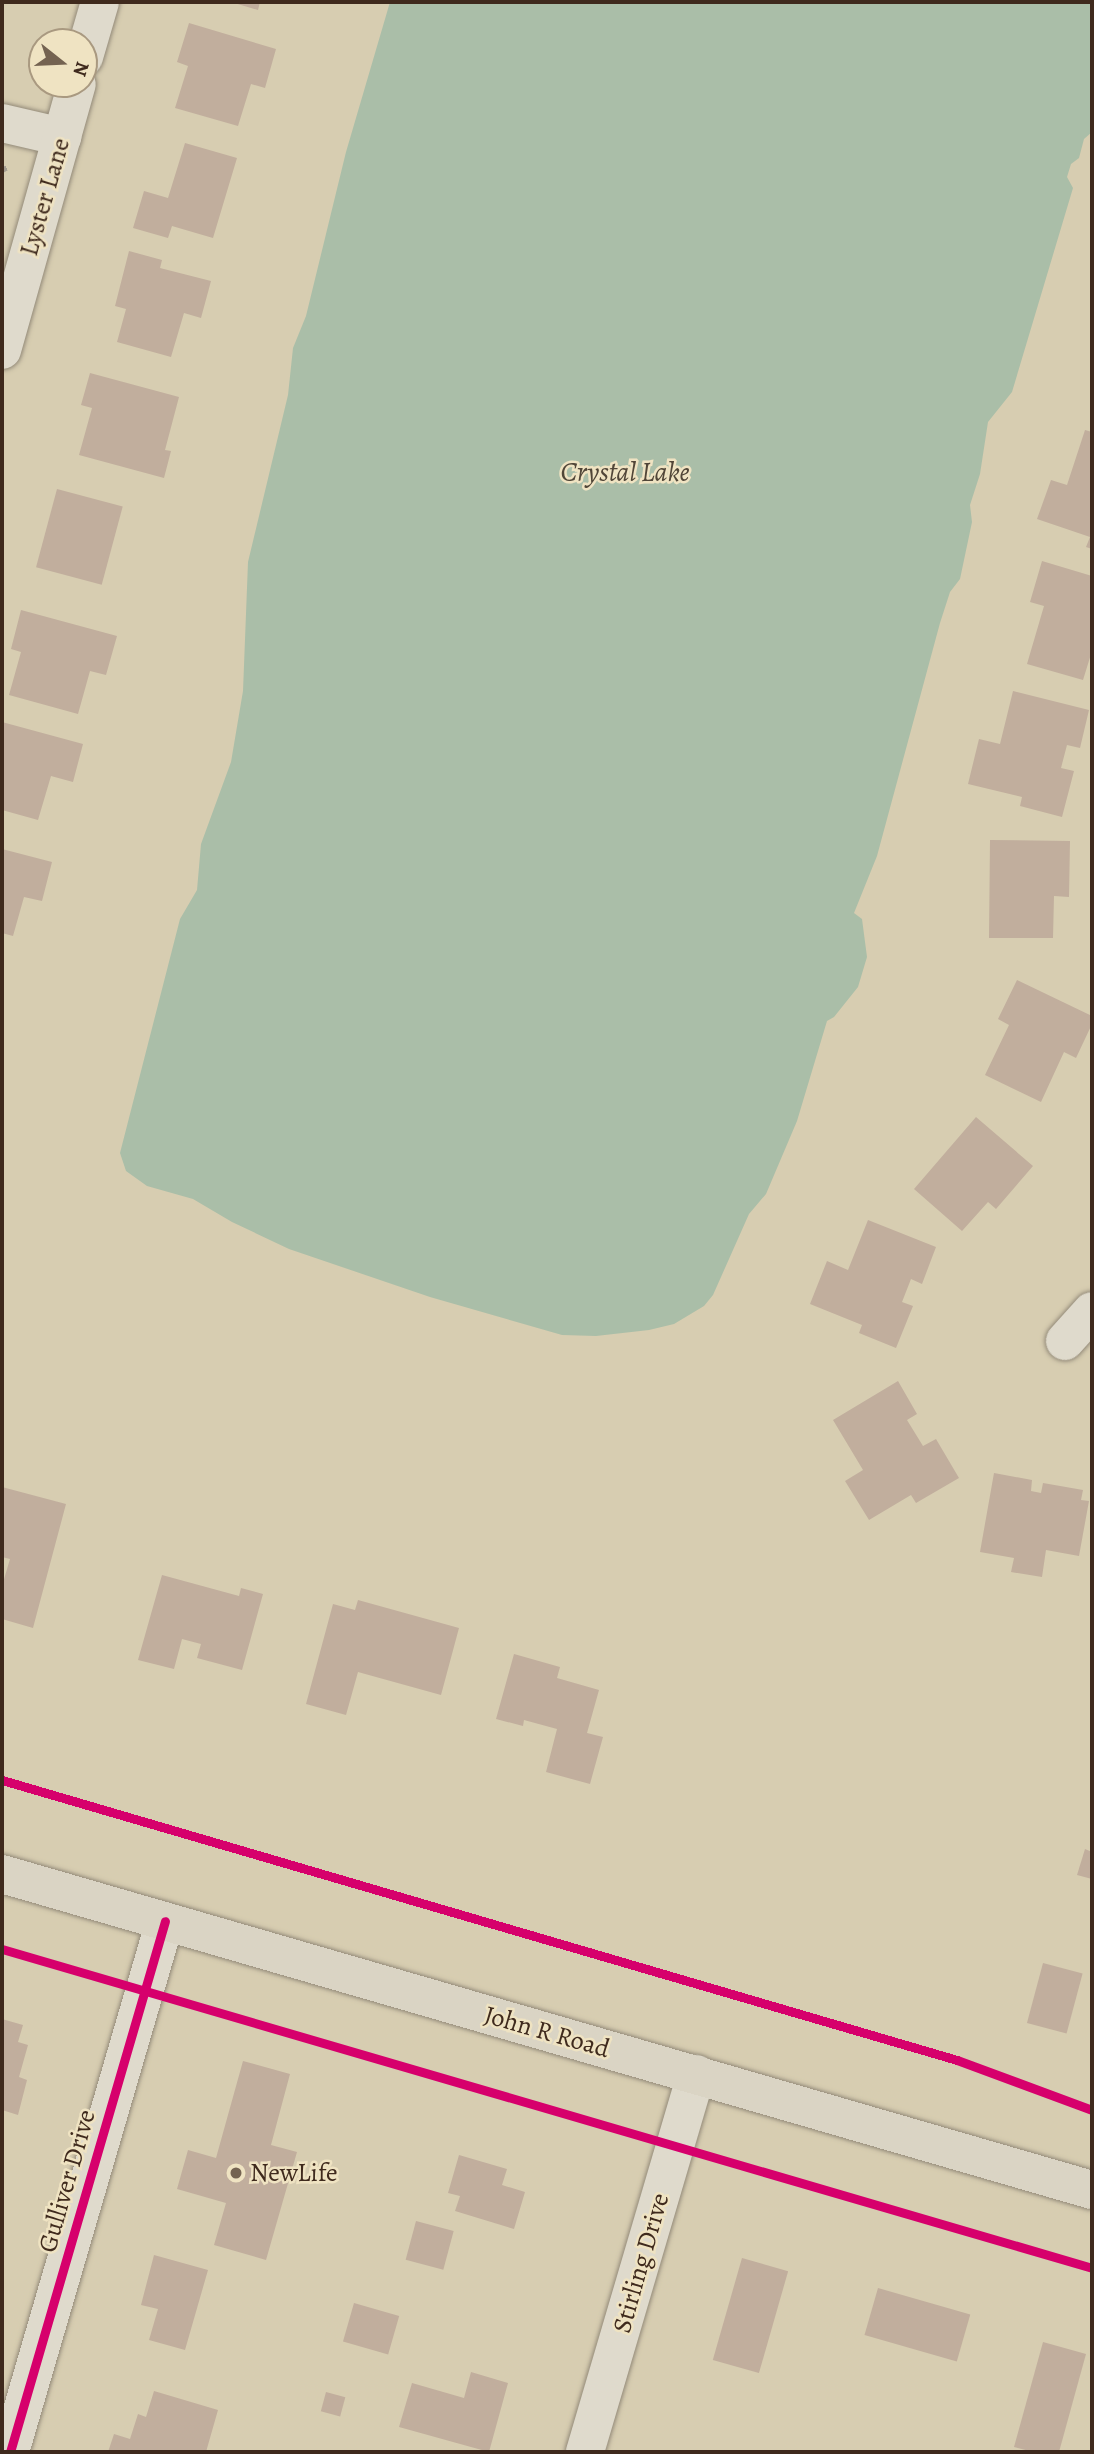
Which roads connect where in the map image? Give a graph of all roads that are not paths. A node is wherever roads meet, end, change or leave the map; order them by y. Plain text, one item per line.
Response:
1 (100, 2) edge
2 (92, 28) edge
3 (72, 98) edge
4 (2, 122) edge
5 (62, 137) junction
6 (2, 350) edge
7 (1092, 1311) edge
8 (1065, 1341) dead end
9 (2, 1874) edge
10 (165, 1922) junction
11 (696, 2074) junction
12 (1092, 2190) edge
13 (10, 2452) edge
14 (585, 2452) edge

1 - 2 street
3 - 5 street, Lyster Lane
4 - 5 street
5 - 6 street, Lyster Lane
7 - 8 street
9 - 10 main road, John R Road
10 - 11 main road, John R Road
10 - 13 street, Gulliver Drive
11 - 12 main road, John R Road
11 - 14 street, Stirling Drive

